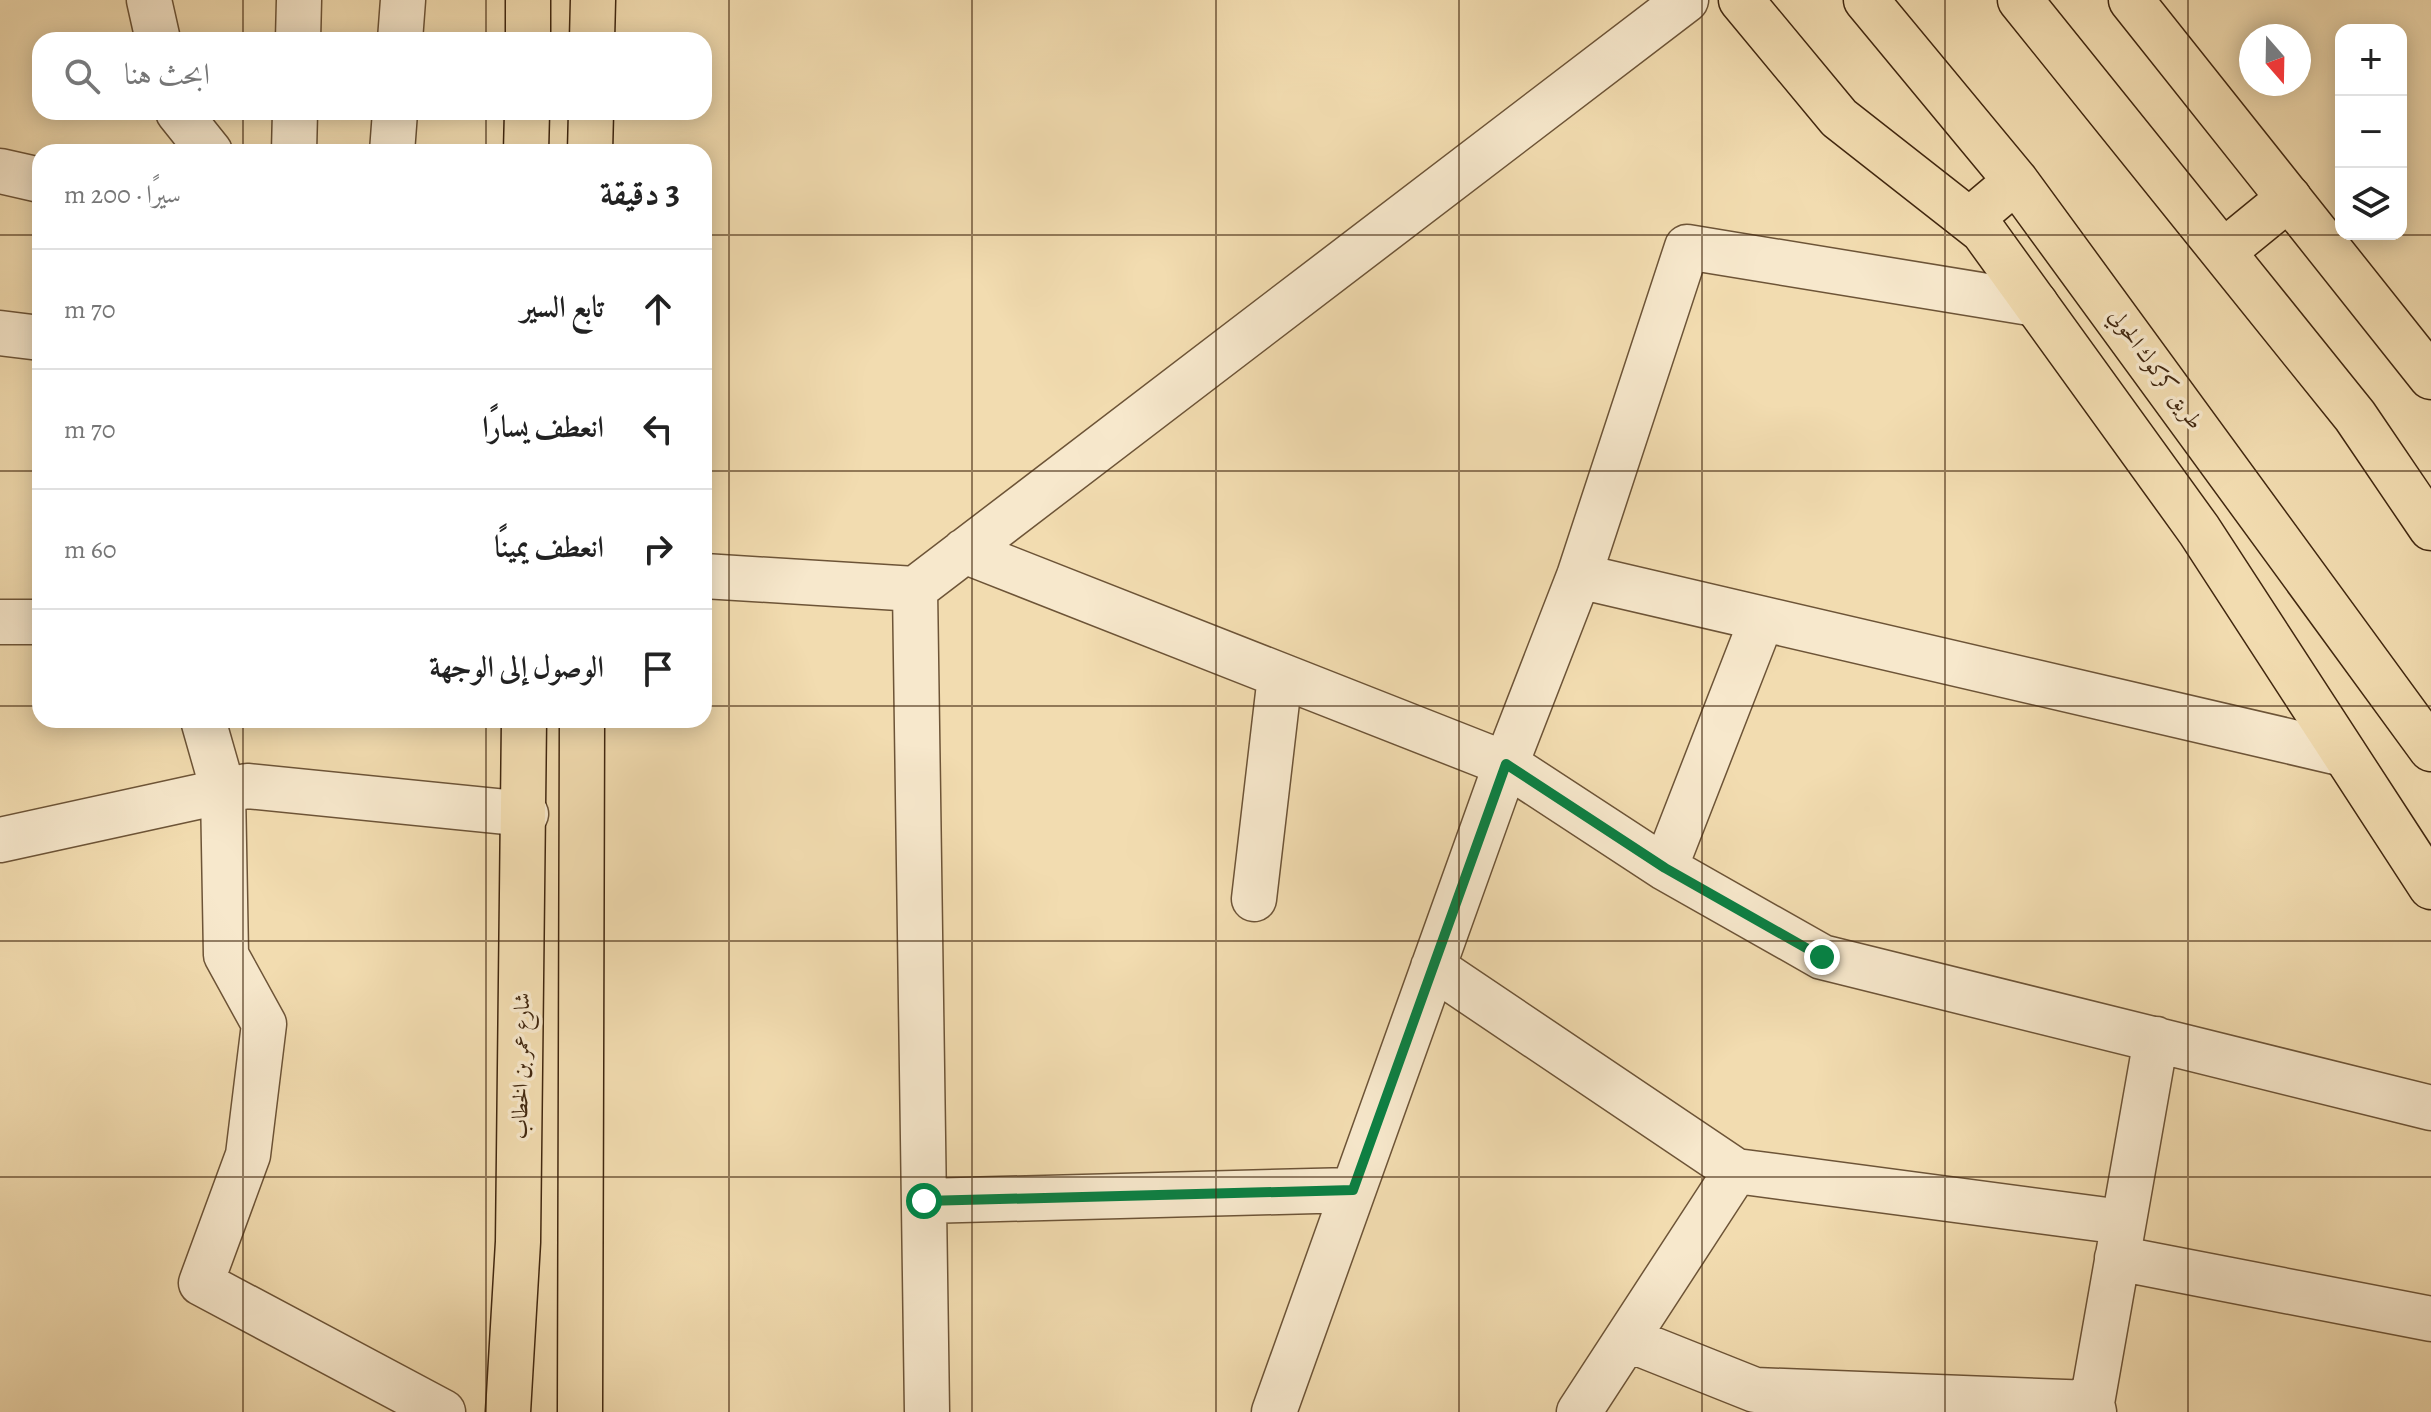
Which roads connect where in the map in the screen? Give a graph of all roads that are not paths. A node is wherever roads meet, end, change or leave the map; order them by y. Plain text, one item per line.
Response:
1 (149, 0) edge
2 (299, 0) edge
3 (403, 0) edge
4 (528, 0) edge
5 (593, 0) edge
6 (1686, 0) edge
7 (1741, 0) edge
8 (1866, 0) edge
9 (2020, 0) edge
10 (2131, 0) edge
11 (156, 32) edge
12 (298, 32) edge
13 (401, 32) edge
14 (528, 32) edge
15 (592, 32) edge
16 (184, 120) edge
17 (295, 120) edge
18 (394, 120) edge
19 (527, 120) edge
20 (591, 120) edge
21 (204, 144) edge
22 (294, 144) edge
23 (393, 144) edge
24 (526, 144) edge
25 (590, 144) edge
26 (0, 171) edge
27 (32, 178) edge
28 (2016, 181) junction
29 (2289, 198) junction
30 (1971, 219) junction
31 (2223, 252) junction
32 (2036, 304) junction
33 (0, 333) edge
34 (32, 337) edge
35 (2431, 377) edge
36 (2431, 528) edge
37 (964, 551) junction
38 (712, 576) edge
39 (1579, 576) junction
40 (915, 589) junction
41 (1762, 619) junction
42 (0, 622) edge
43 (32, 622) edge
44 (1280, 676) junction
45 (205, 728) edge
46 (524, 728) edge
47 (582, 728) edge
48 (2431, 749) edge
49 (2344, 754) junction
50 (1506, 764) junction
51 (223, 790) junction
52 (526, 814) junction
53 (0, 840) edge
54 (1665, 868) junction
55 (2431, 887) edge
56 (1254, 899) dead end
57 (1433, 967) junction
58 (2156, 1039) junction
59 (2431, 1108) edge
60 (1736, 1171) junction
61 (1353, 1190) junction
62 (924, 1201) junction
63 (2120, 1240) junction
64 (2431, 1319) edge
65 (1627, 1339) junction
66 (2093, 1408) edge
67 (443, 1412) edge
68 (508, 1412) edge
69 (580, 1412) edge
70 (927, 1412) edge
71 (1274, 1412) edge
72 (1579, 1412) edge

1 - 11 street
2 - 12 street
3 - 13 street
4 - 14 main road
5 - 15 main road
6 - 37 street
7 - 30 main road
8 - 28 main road, طريق كركوك الحولي
9 - 31 main road
10 - 29 main road
16 - 21 street
17 - 22 street
18 - 23 street
19 - 24 main road
20 - 25 main road
26 - 27 street
28 - 30 main road
28 - 48 main road, طريق كركوك الحولي
29 - 31 main road
29 - 35 main road
30 - 32 main road
31 - 36 main road
32 - 39 street
32 - 49 main road
33 - 34 street
37 - 40 street
37 - 44 street
38 - 40 street
39 - 41 street
39 - 50 street
40 - 62 street
41 - 49 street
41 - 54 street
42 - 43 street
44 - 50 street
44 - 56 street
45 - 51 street
46 - 52 main road, شارع عمر بن الخطاب
47 - 69 main road
49 - 55 main road
50 - 54 street
50 - 57 street
51 - 52 street
51 - 53 street
51 - 67 street
52 - 68 main road, شارع عمر بن الخطاب
54 - 58 street
57 - 60 street
57 - 61 street
58 - 59 street
58 - 63 street
60 - 63 street
60 - 65 street
61 - 62 street
61 - 71 street
62 - 70 street
63 - 64 street
63 - 66 street
65 - 66 street
65 - 72 street

